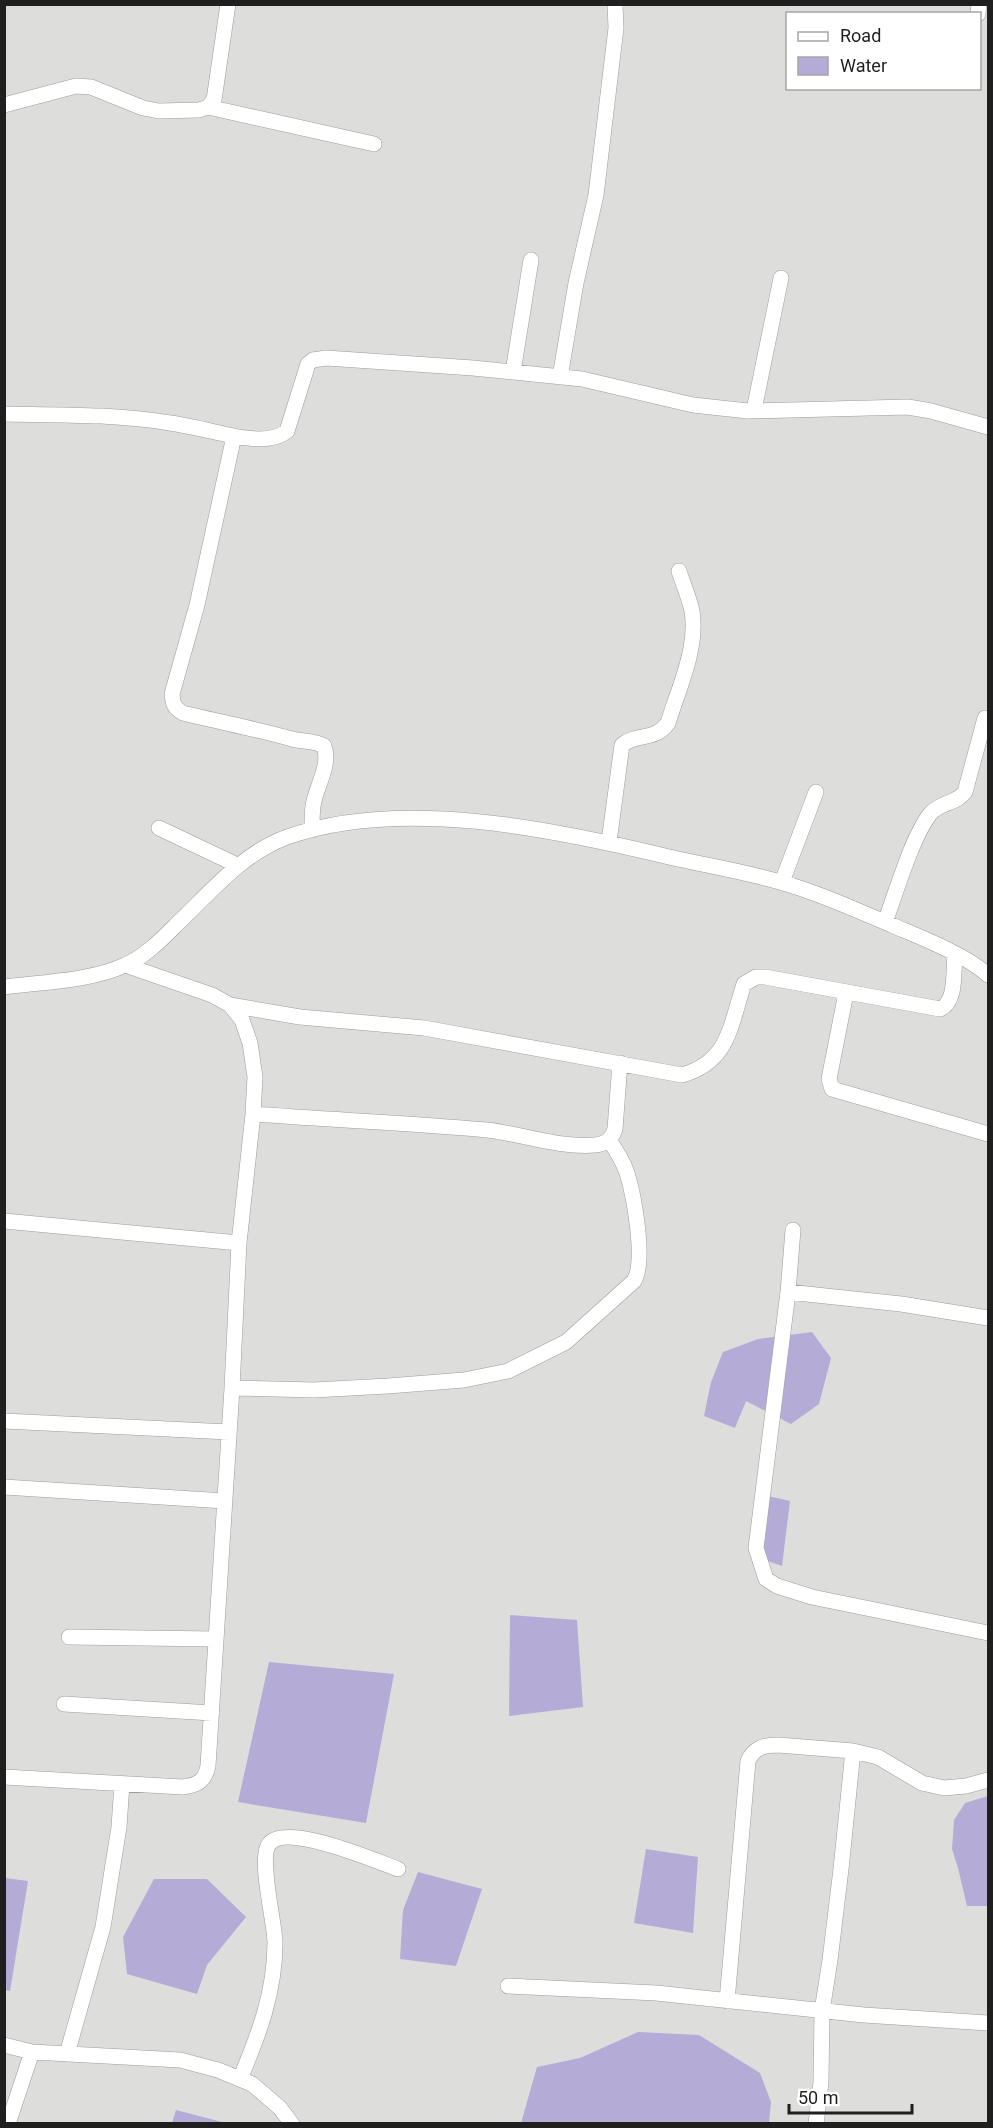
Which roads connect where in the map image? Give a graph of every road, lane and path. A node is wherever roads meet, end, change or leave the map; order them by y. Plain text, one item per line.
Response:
1 (228, 4) edge
2 (615, 4) edge
3 (4, 105) edge
4 (208, 106) junction
5 (374, 144) dead end
6 (531, 260) dead end
7 (781, 278) dead end
8 (513, 372) junction
9 (560, 376) junction
10 (754, 410) junction
11 (4, 414) edge
12 (988, 427) edge
13 (234, 436) junction
14 (679, 571) dead end
15 (985, 718) dead end
16 (816, 792) dead end
17 (159, 828) dead end
18 (312, 830) junction
19 (609, 843) junction
20 (237, 865) junction
21 (782, 882) junction
22 (885, 922) junction
23 (955, 955) junction
24 (125, 966) junction
25 (988, 973) edge
26 (4, 987) edge
27 (846, 993) junction
28 (230, 1005) junction
29 (620, 1063) junction
30 (254, 1114) junction
31 (988, 1134) edge
32 (609, 1140) junction
33 (4, 1221) edge
34 (793, 1230) dead end
35 (239, 1243) junction
36 (788, 1292) junction
37 (988, 1318) edge
38 (232, 1388) junction
39 (4, 1421) edge
40 (229, 1432) junction
41 (4, 1487) edge
42 (225, 1501) junction
43 (988, 1633) edge
44 (69, 1637) dead end
45 (216, 1640) junction
46 (64, 1704) dead end
47 (212, 1713) junction
48 (853, 1751) junction
49 (4, 1777) edge
50 (988, 1780) edge
51 (122, 1784) junction
52 (398, 1869) dead end
53 (508, 1986) dead end
54 (727, 2001) junction
55 (822, 2011) junction
56 (988, 2023) edge
57 (4, 2045) edge
58 (32, 2052) junction
59 (67, 2054) junction
60 (240, 2079) junction
61 (8, 2124) edge
62 (292, 2124) edge
63 (816, 2124) edge

1 - 4 street
2 - 9 street
3 - 4 street
4 - 5 street
6 - 8 street
7 - 10 street
8 - 9 street
8 - 13 street
9 - 10 street
10 - 12 street
11 - 13 street
13 - 18 street
14 - 19 street
15 - 22 street
16 - 21 street
17 - 20 street
18 - 19 street
18 - 20 street
19 - 21 street
20 - 24 street
21 - 22 street
22 - 23 street
23 - 25 street
23 - 27 street
24 - 26 street
24 - 28 street
27 - 29 street
27 - 31 street
28 - 29 street
28 - 30 street
29 - 32 street
30 - 32 street
30 - 35 street
32 - 38 street
33 - 35 street
34 - 36 street
35 - 38 street
36 - 37 street
36 - 43 street
38 - 40 street
39 - 40 street
40 - 42 street
41 - 42 street
42 - 45 street
44 - 45 street
45 - 47 street
46 - 47 street
47 - 51 street
48 - 50 street
48 - 54 street
48 - 55 street
49 - 51 street
51 - 59 street
52 - 60 street
53 - 54 street
54 - 55 street
55 - 56 street
55 - 63 street
57 - 58 street
58 - 59 street
58 - 61 street
59 - 60 street
60 - 62 street

